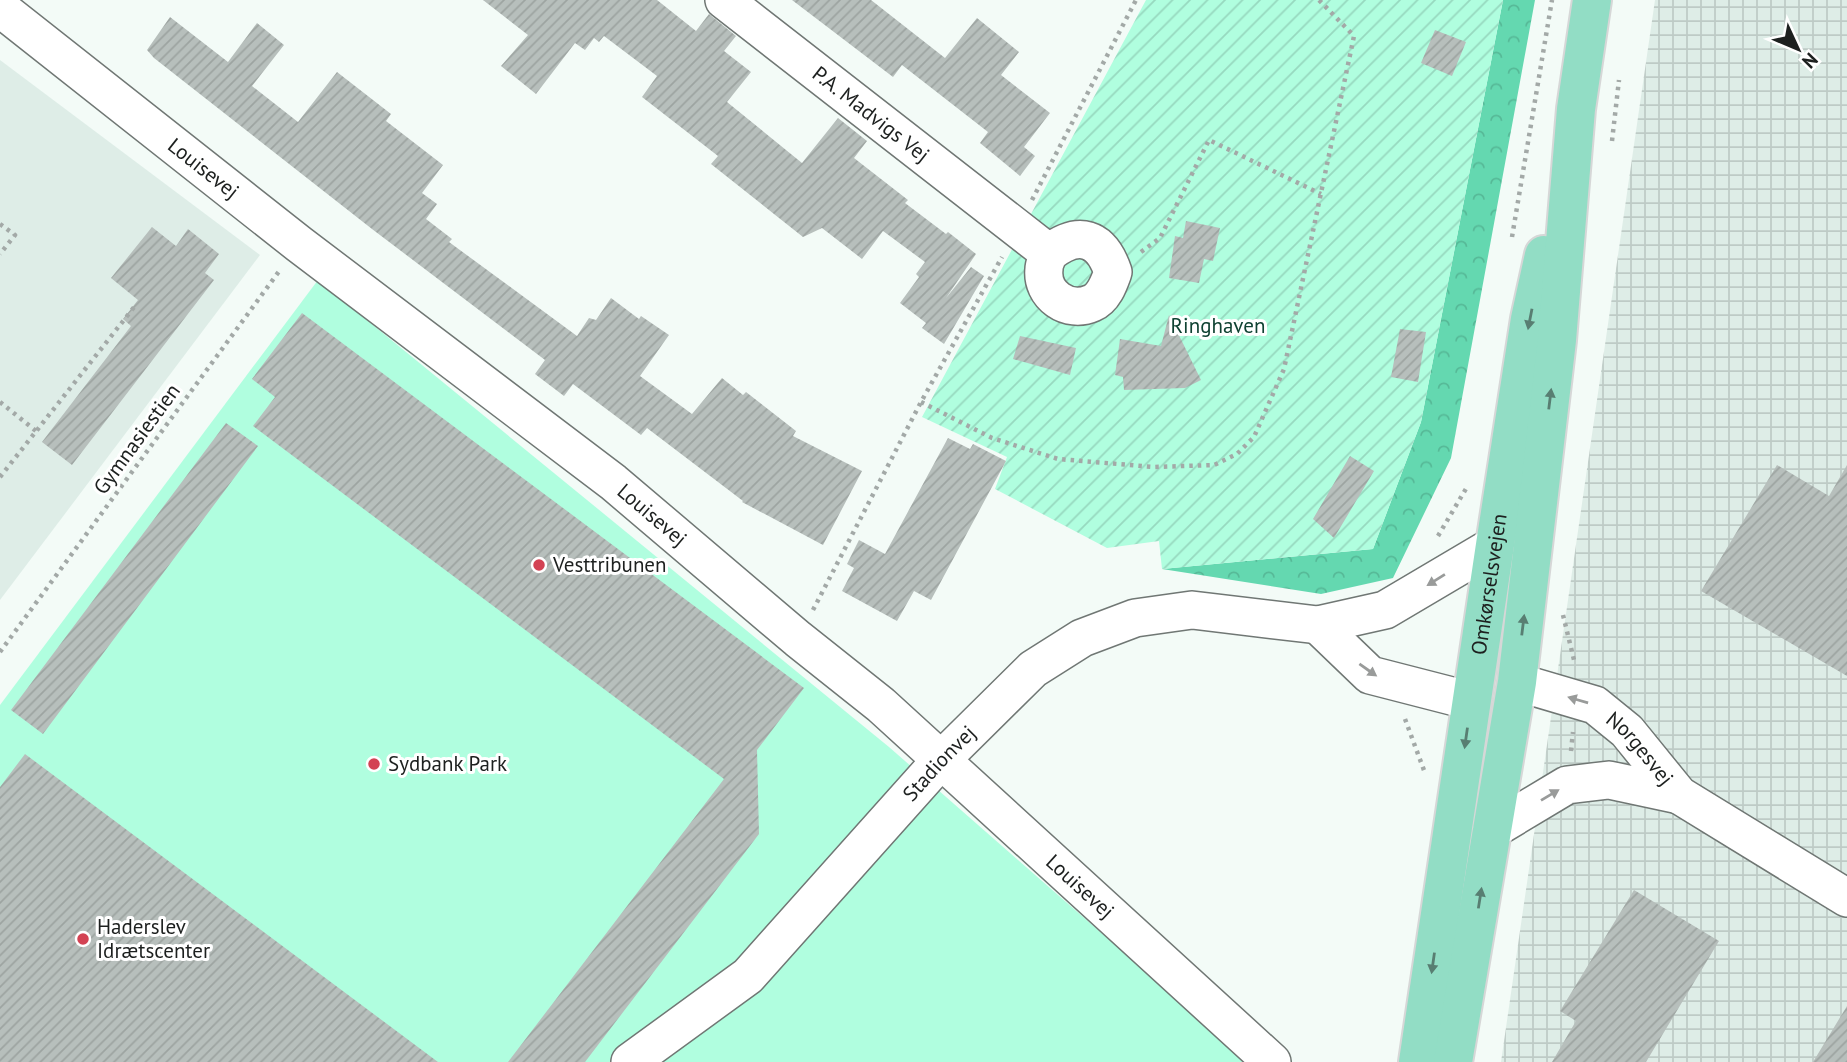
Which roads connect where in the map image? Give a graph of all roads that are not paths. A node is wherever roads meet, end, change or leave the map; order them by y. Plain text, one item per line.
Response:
1 (723, 0) edge
2 (1592, 0) edge
3 (0, 8) edge
4 (1576, 109) junction
5 (1049, 253) junction
6 (1494, 545) junction
7 (1318, 625) junction
8 (1517, 682) junction
9 (1471, 701) junction
10 (941, 760) junction
11 (1679, 795) junction
12 (1492, 830) junction
13 (1847, 898) edge
14 (630, 1062) edge
15 (1272, 1062) edge
16 (1418, 1062) edge
17 (1453, 1062) edge

1 - 5 street, P.A. Madvigs Vej
2 - 4 main road, Omkørselsvejen
3 - 10 street, Louisevej
4 -> 6 main road, Omkørselsvejen
8 -> 4 main road, Omkørselsvejen
5 - 5 street
6 -> 7 street, Stadionvej
6 - 9 main road, Omkørselsvejen
7 -> 9 street
7 - 10 street, Stadionvej
11 -> 8 street, Norgesvej
8 - 12 main road, Omkørselsvejen
9 -> 16 main road, Omkørselsvejen
10 - 14 street, Stadionvej
10 - 15 street, Louisevej
12 -> 11 street, Norgesvej
11 - 13 street, Norgesvej
17 -> 12 main road, Omkørselsvejen

